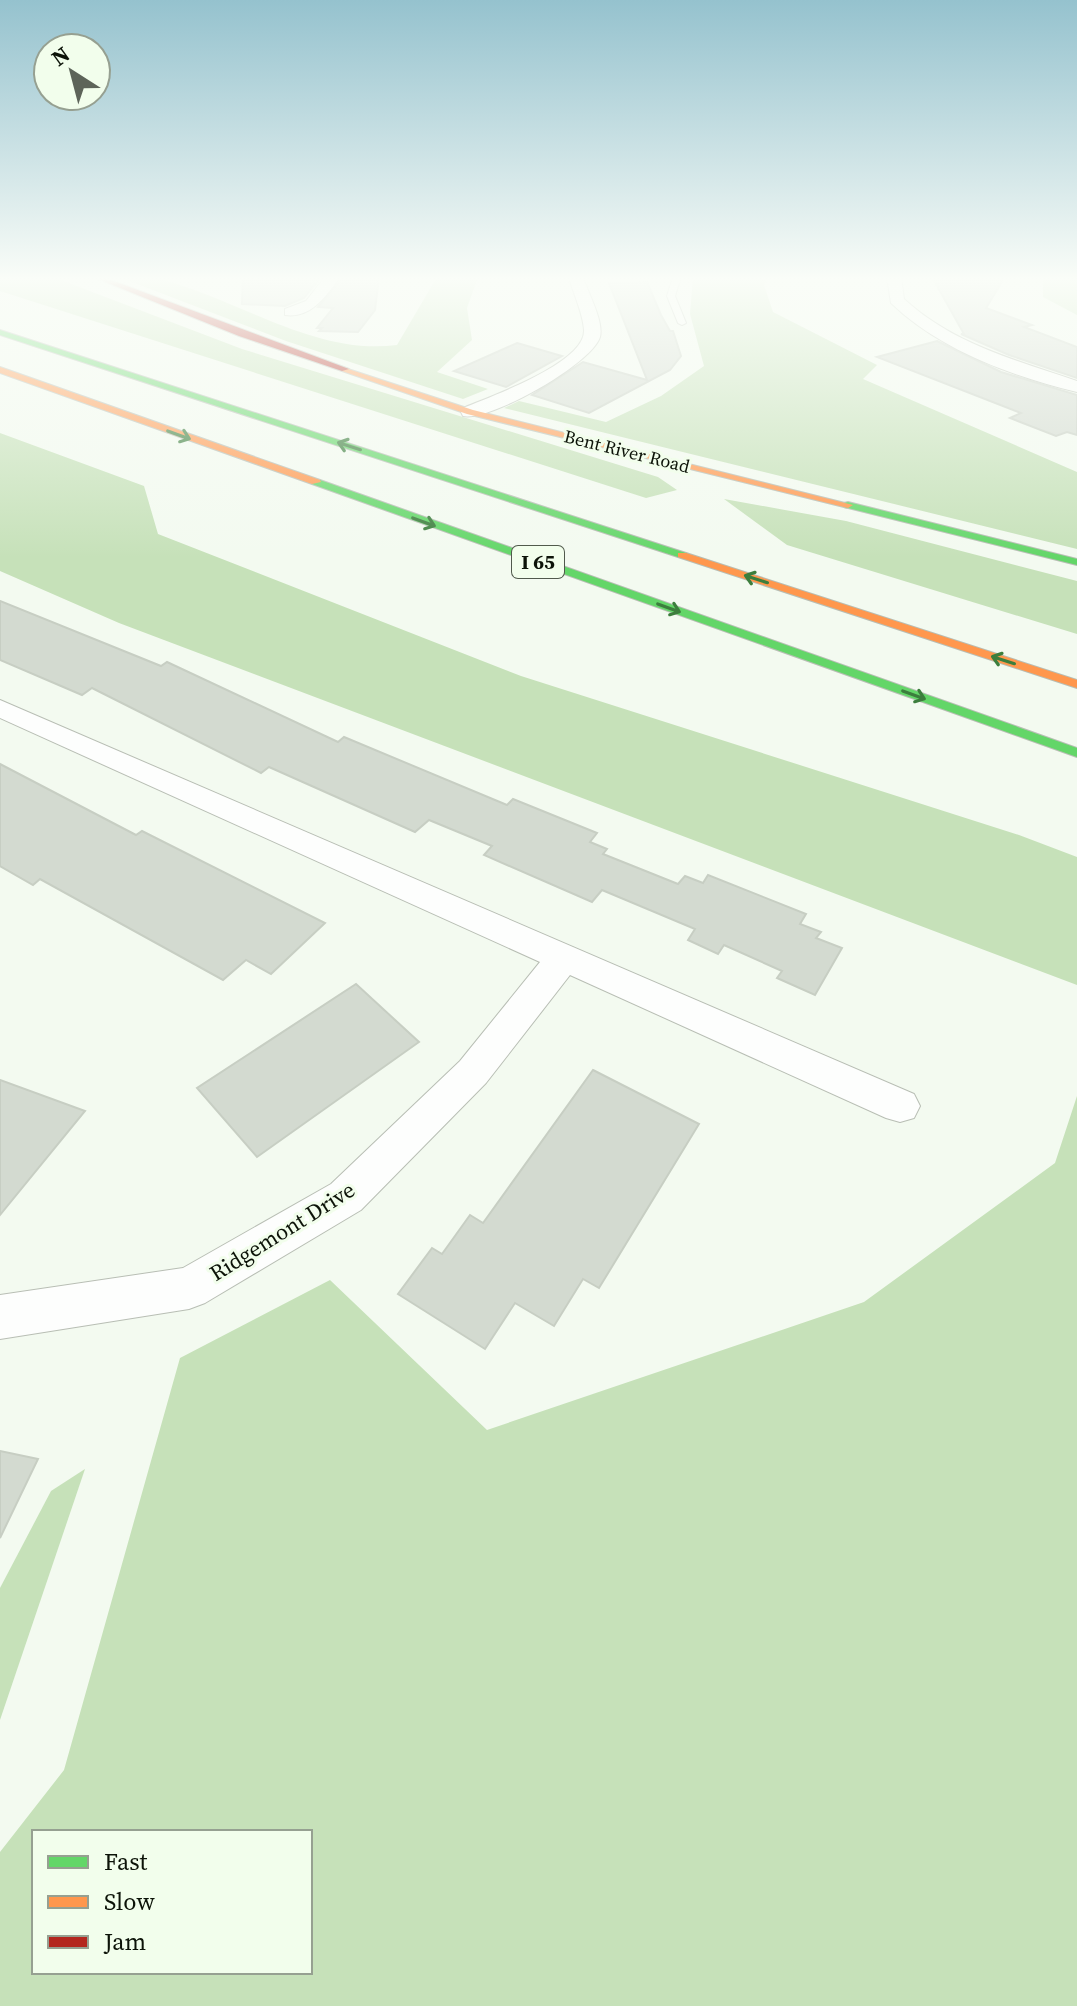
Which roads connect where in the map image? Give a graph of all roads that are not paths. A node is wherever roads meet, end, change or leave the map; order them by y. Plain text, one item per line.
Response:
1 (2, 371) edge
2 (118, 371) edge
3 (349, 371) edge
4 (558, 371) edge
5 (1032, 371) edge
6 (1077, 387) edge
7 (470, 412) junction
8 (1077, 562) edge
9 (1077, 684) edge
10 (0, 708) edge
11 (1077, 753) edge
12 (564, 957) junction
13 (900, 1106) dead end
14 (0, 1317) edge

1 -> 11 main road, I 65
9 -> 2 main road, I 65
3 - 7 main road, Bent River Road
4 - 7 street
5 - 6 street
7 - 8 main road, Bent River Road
10 - 12 street
12 - 13 street
12 - 14 street, Ridgemont Drive

